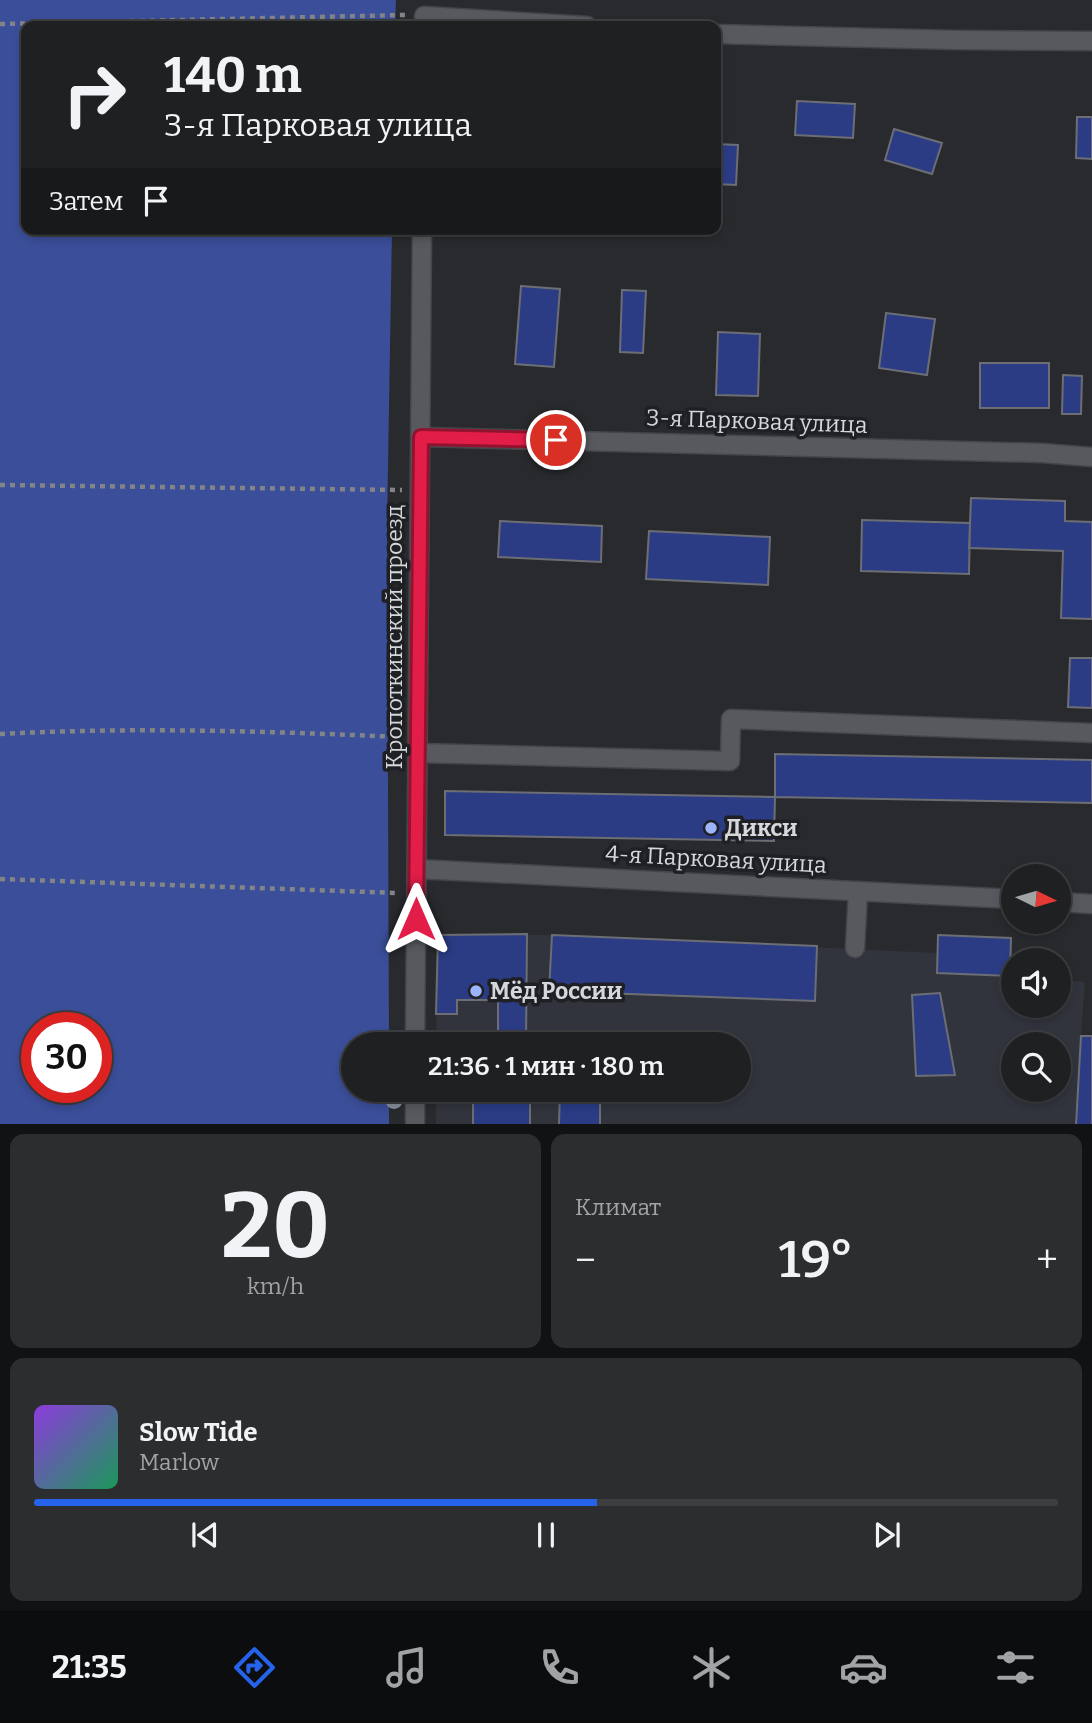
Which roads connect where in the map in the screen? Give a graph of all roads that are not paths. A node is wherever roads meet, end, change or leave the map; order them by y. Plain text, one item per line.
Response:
1 (424, 14) edge
2 (519, 21) edge
3 (721, 34) edge
4 (1092, 41) edge
5 (422, 235) edge
6 (421, 437) junction
7 (1092, 457) edge
8 (1092, 733) edge
9 (418, 746) junction
10 (417, 869) junction
11 (858, 891) junction
12 (1001, 898) edge
13 (1071, 903) edge
14 (1092, 904) edge
15 (855, 948) dead end
16 (415, 1032) edge
17 (415, 1102) edge
18 (415, 1124) edge

1 - 2 street
3 - 4 street
5 - 6 street, Кропоткинский проезд
6 - 7 street, 3-я Парковая улица
6 - 9 street, Кропоткинский проезд
8 - 9 street
9 - 10 street, Кропоткинский проезд
10 - 11 street, 4-я Парковая улица
10 - 16 street, Кропоткинский проезд
11 - 12 street, 4-я Парковая улица
11 - 15 street
13 - 14 street
17 - 18 street

